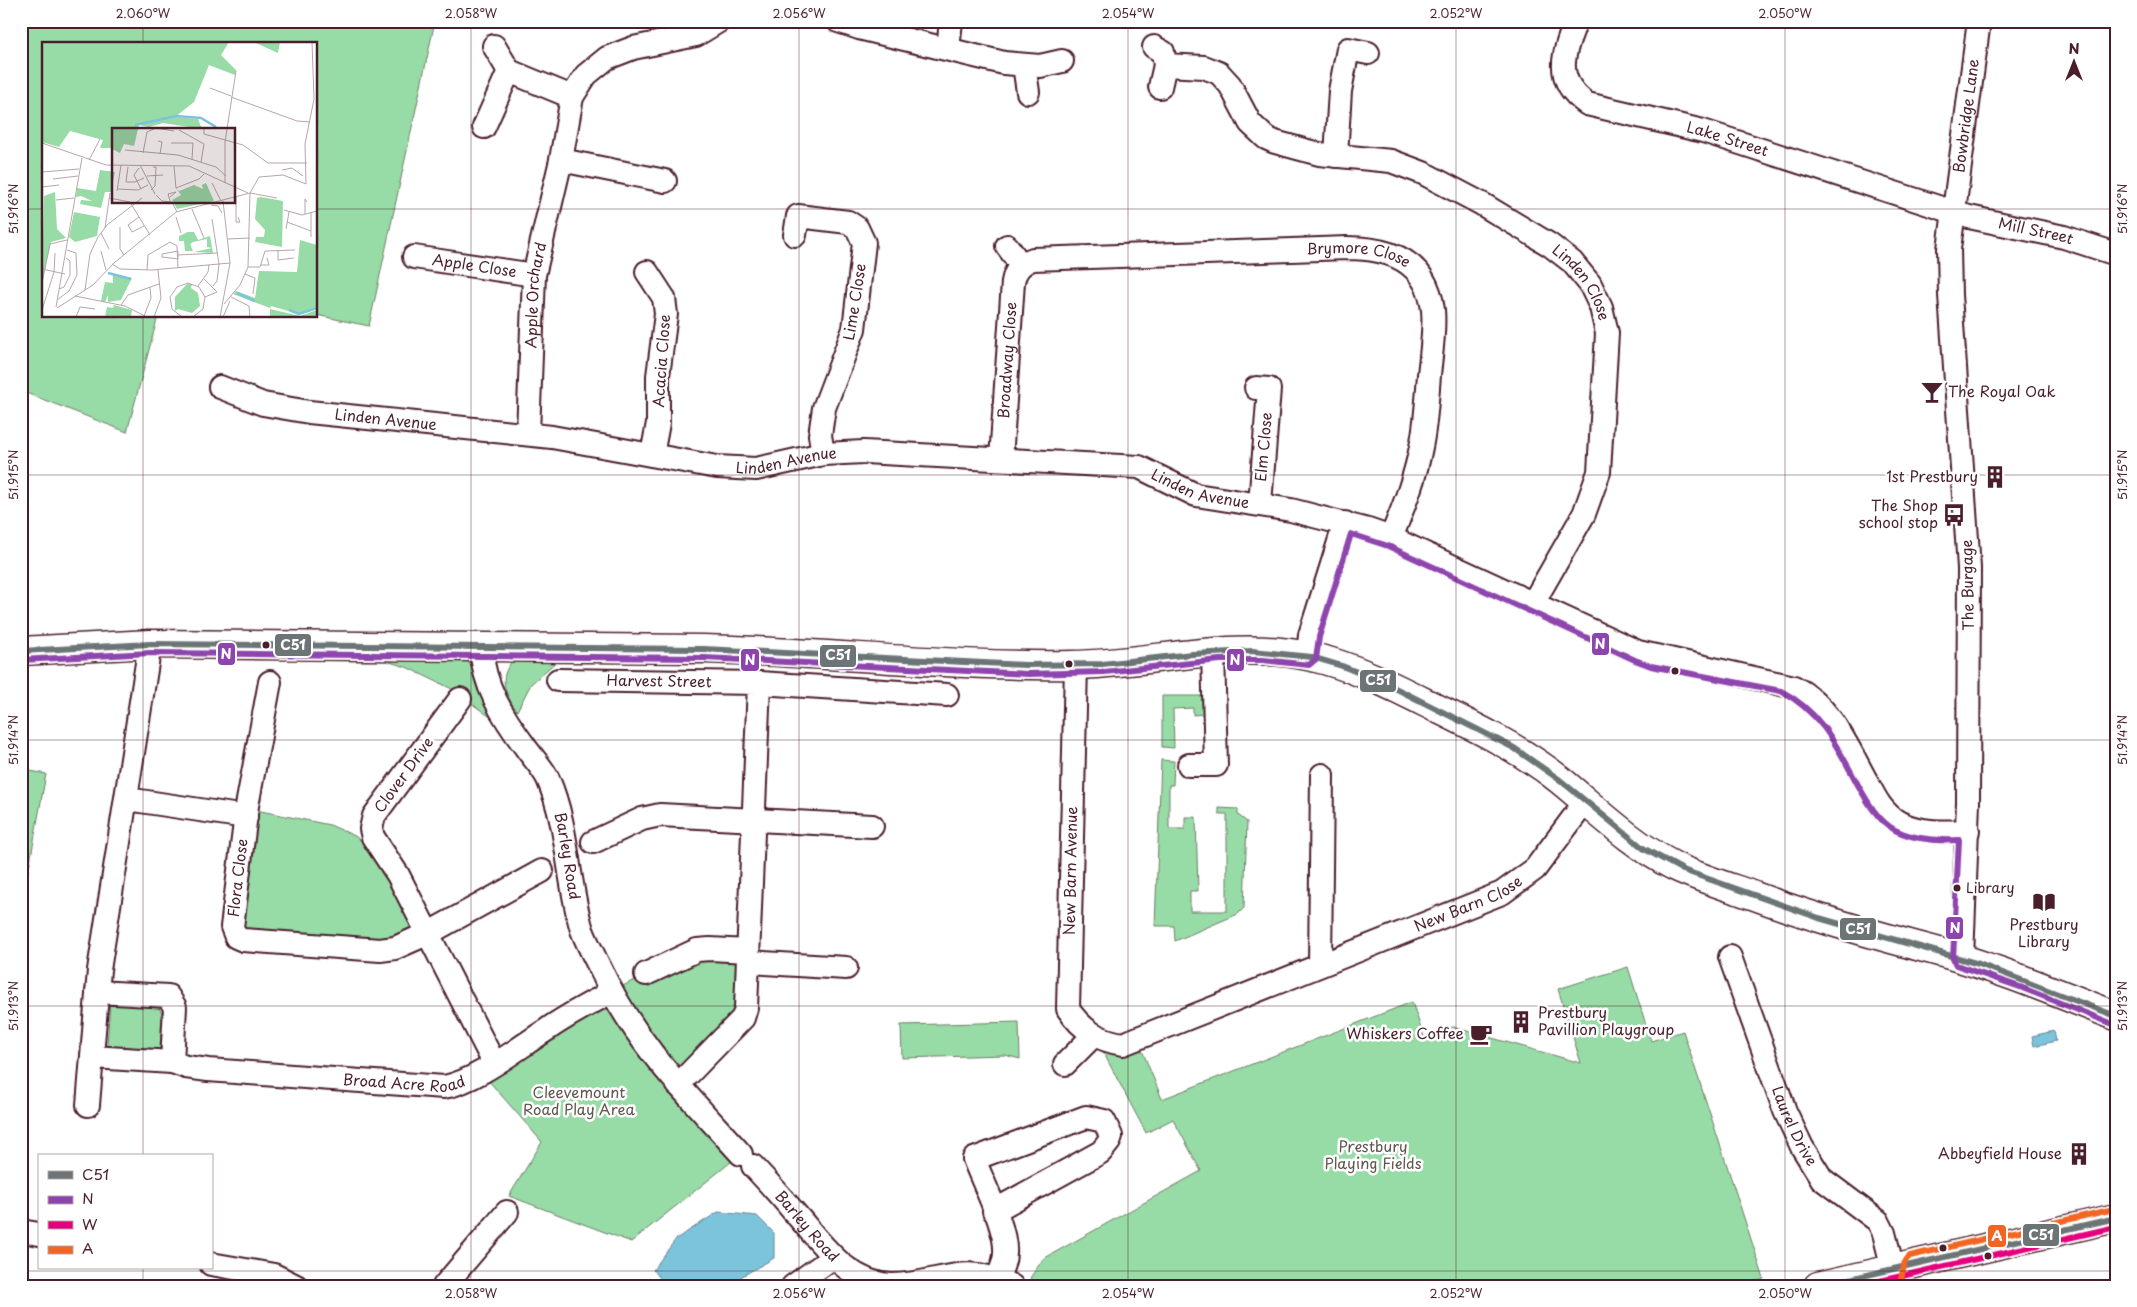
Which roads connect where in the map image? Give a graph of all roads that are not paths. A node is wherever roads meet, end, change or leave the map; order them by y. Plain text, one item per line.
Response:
1 (719, 21) edge
2 (838, 21) edge
3 (952, 21) edge
4 (1576, 21) edge
5 (1979, 21) edge
6 (494, 46) dead end
7 (948, 49) junction
8 (1348, 49) dead end
9 (1062, 61) dead end
10 (1024, 65) junction
11 (509, 71) junction
12 (1160, 87) dead end
13 (1028, 92) dead end
14 (572, 97) junction
15 (484, 127) dead end
16 (1336, 156) junction
17 (561, 160) junction
18 (665, 180) dead end
19 (1954, 212) junction
20 (795, 235) dead end
21 (1007, 246) dead end
22 (2116, 254) edge
23 (414, 257) dead end
24 (1021, 265) junction
25 (647, 272) dead end
26 (534, 274) junction
27 (220, 387) dead end
28 (1270, 389) dead end
29 (528, 434) junction
30 (823, 454) junction
31 (652, 455) junction
32 (1001, 459) junction
33 (1260, 504) junction
34 (1345, 523) junction
35 (1391, 538) junction
36 (1532, 603) junction
37 (150, 644) junction
38 (481, 646) junction
39 (21, 652) edge
40 (1213, 652) junction
41 (1308, 656) junction
42 (1076, 665) junction
43 (558, 680) dead end
44 (270, 682) dead end
45 (759, 683) junction
46 (947, 695) dead end
47 (460, 699) dead end
48 (1189, 765) dead end
49 (1322, 775) dead end
50 (127, 799) junction
51 (1585, 802) junction
52 (246, 818) junction
53 (755, 820) junction
54 (872, 826) dead end
55 (1968, 831) junction
56 (593, 842) dead end
57 (542, 871) dead end
58 (429, 933) junction
59 (748, 956) junction
60 (1730, 957) dead end
61 (1962, 959) junction
62 (1320, 965) junction
63 (846, 968) dead end
64 (646, 974) dead end
65 (97, 992) junction
66 (611, 992) junction
67 (2116, 1016) edge
68 (1094, 1035) junction
69 (1123, 1044) joint
70 (92, 1057) junction
71 (172, 1062) junction
72 (494, 1063) junction
73 (1065, 1064) dead end
74 (678, 1085) junction
75 (88, 1105) dead end
76 (994, 1211) junction
77 (507, 1212) dead end
78 (2116, 1218) edge
79 (21, 1231) edge
80 (38, 1234) edge
81 (832, 1258) junction
82 (212, 1264) edge
83 (1905, 1273) edge
84 (1005, 1282) edge
85 (877, 1284) edge
86 (296, 1286) edge
87 (444, 1286) edge
88 (793, 1286) edge
89 (1818, 1286) edge

1 - 14 street, Apple Orchard
2 - 7 street
3 - 7 street
4 - 19 street, Lake Street
5 - 19 street, Bowbridge Lane
6 - 11 street
7 - 10 street
8 - 16 street
9 - 10 street
10 - 13 street
11 - 14 street
11 - 15 street
12 - 16 street, Linden Close
14 - 17 street, Apple Orchard
16 - 36 street, Linden Close
17 - 18 street
17 - 26 street, Apple Orchard
19 - 22 street, Mill Street
19 - 55 street, The Burgage
20 - 30 street, Lime Close
21 - 24 street
23 - 26 street, Apple Close
24 - 32 street, Broadway Close
24 - 35 street, Brymore Close
25 - 31 street, Acacia Close
26 - 29 street, Apple Orchard
27 - 29 street, Linden Avenue
28 - 33 street, Elm Close
29 - 31 street, Linden Avenue
30 - 31 street, Linden Avenue
30 - 32 street, Linden Avenue
32 - 33 street, Linden Avenue
33 - 34 street, Linden Avenue
34 - 35 street, Linden Avenue
34 - 41 street
35 - 36 street, Linden Avenue
36 - 55 street, Linden Avenue
37 - 38 main road
37 - 39 main road
37 - 50 street
38 - 42 main road
38 - 66 street, Barley Road
40 - 41 main road
40 - 42 main road
40 - 48 street
41 - 51 main road
42 - 68 street, New Barn Avenue
43 - 45 street, Harvest Street
44 - 52 street, Flora Close
45 - 46 street, Harvest Street
45 - 53 street
47 - 58 street, Clover Drive
49 - 62 street
50 - 52 street
50 - 65 street
51 - 61 main road
51 - 62 street, New Barn Close
52 - 58 street, Flora Close
53 - 54 street
53 - 56 street
53 - 59 street
55 - 61 street, The Burgage
57 - 58 street
58 - 72 street, Clover Drive
59 - 63 street
59 - 64 street
59 - 74 street
60 - 83 street, Laurel Drive
61 - 67 main road
62 - 69 street, New Barn Close
65 - 70 street
65 - 71 street
66 - 72 street, Broad Acre Road
66 - 74 street, Barley Road
68 - 69 street, New Barn Avenue
68 - 73 street
70 - 71 street, Broad Acre Road
70 - 75 street
71 - 72 street, Broad Acre Road
74 - 81 street, Barley Road
76 - 76 street
76 - 84 street
77 - 87 street
78 - 83 main road
79 - 80 street
81 - 85 street, Barley Road
81 - 88 street
82 - 86 street
83 - 89 main road
84 - 85 street, Barley Road

